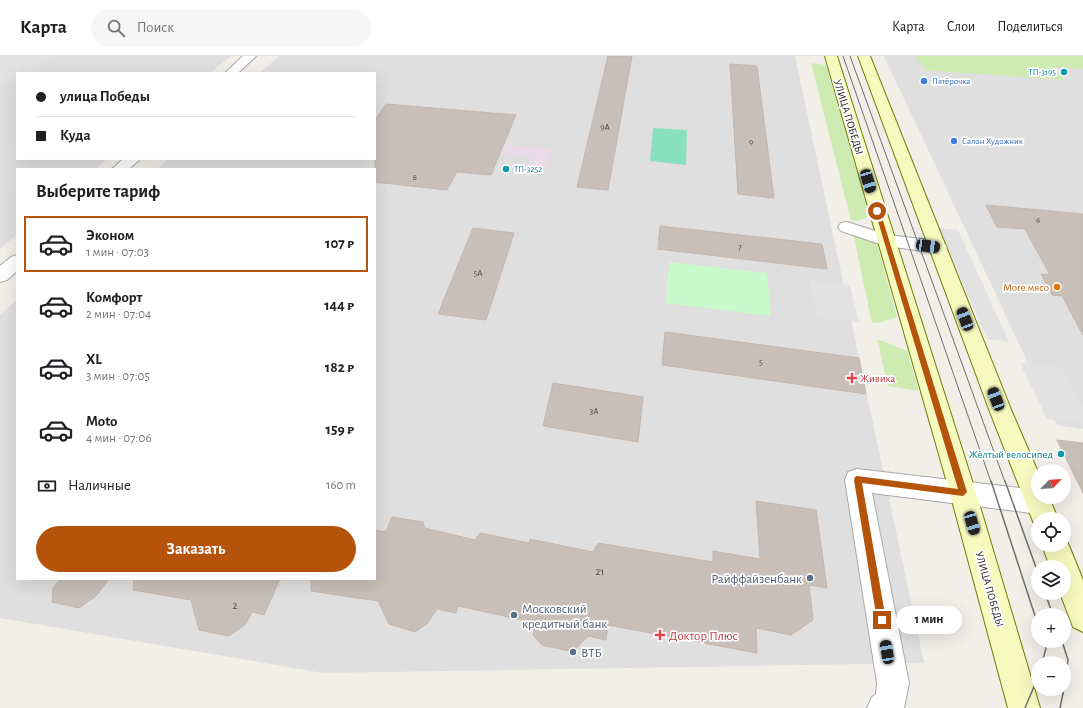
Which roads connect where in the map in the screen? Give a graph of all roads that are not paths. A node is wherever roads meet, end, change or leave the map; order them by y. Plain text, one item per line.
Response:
1 (250, 56) edge
2 (831, 56) edge
3 (864, 56) edge
4 (232, 72) edge
5 (131, 160) edge
6 (121, 168) edge
7 (847, 227) dead end
8 (886, 240) junction
9 (938, 247) junction
10 (16, 262) edge
11 (0, 276) edge
12 (963, 492) junction
13 (1042, 510) edge
14 (1071, 585) edge
15 (1083, 616) edge
16 (886, 706) edge
17 (1024, 708) edge

1 - 4 street
2 - 8 main road, УЛИЦА ПОБЕДЫ
3 - 9 main road
5 - 6 street
7 - 8 street
8 - 9 street
8 - 12 main road, УЛИЦА ПОБЕДЫ
9 - 13 main road
10 - 11 street
12 - 13 street
12 - 16 street
12 - 17 main road, УЛИЦА ПОБЕДЫ
14 - 15 main road

